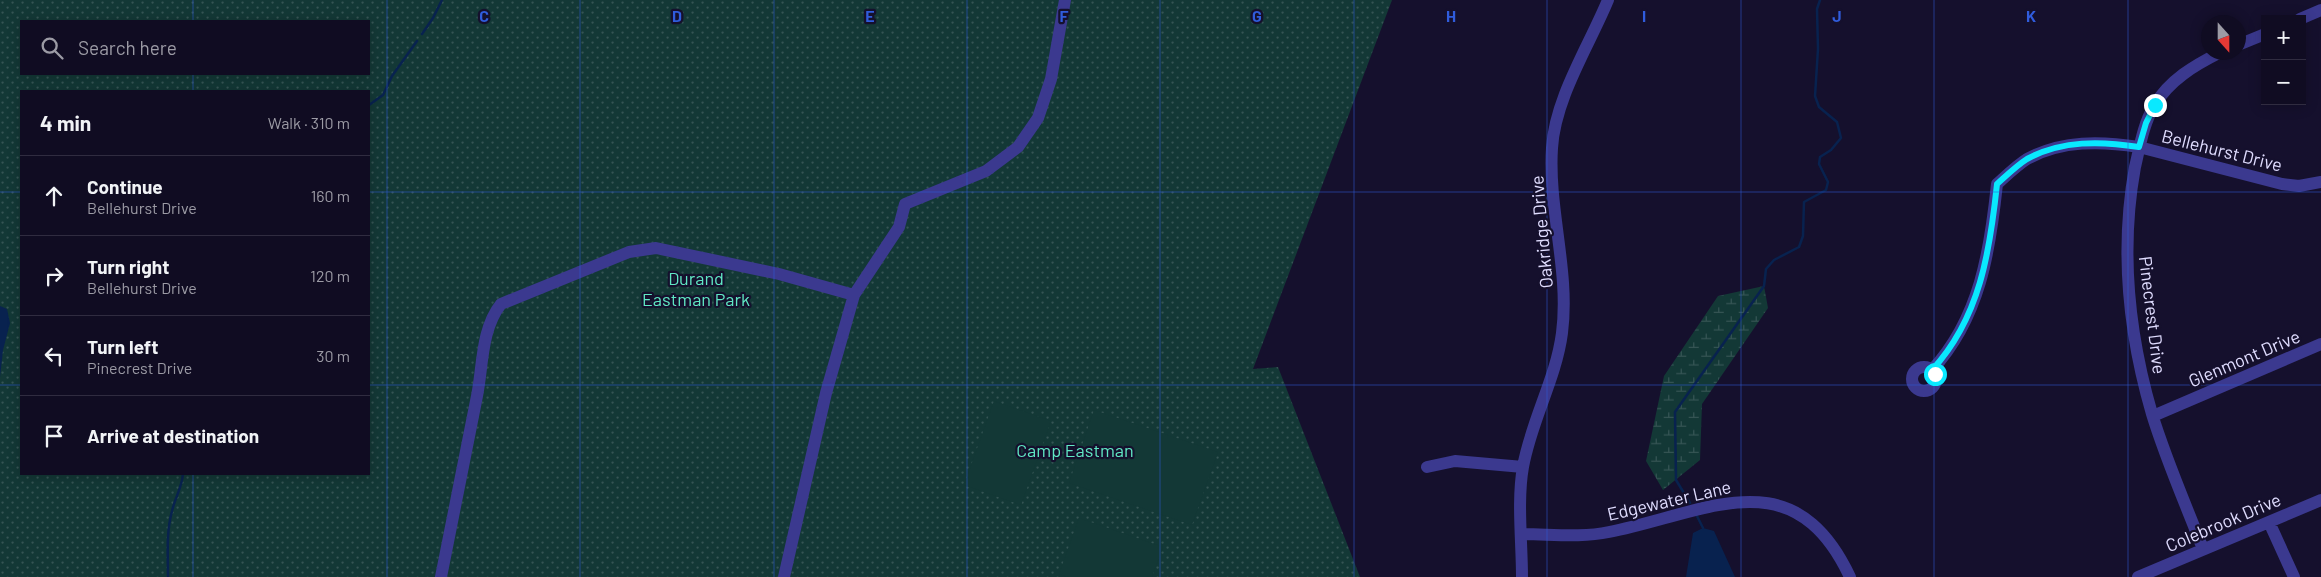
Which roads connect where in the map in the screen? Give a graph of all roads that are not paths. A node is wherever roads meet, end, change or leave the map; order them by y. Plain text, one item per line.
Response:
1 (1065, 0) edge
2 (1608, 0) edge
3 (2321, 10) edge
4 (2306, 16) edge
5 (2261, 36) edge
6 (2246, 42) edge
7 (2208, 60) edge
8 (2139, 147) junction
9 (2321, 182) edge
10 (854, 294) junction
11 (2321, 344) edge
12 (1932, 370) dead end
13 (2153, 416) junction
14 (1427, 467) dead end
15 (1523, 467) junction
16 (2321, 500) edge
17 (2269, 522) junction
18 (1522, 534) junction
19 (2203, 549) junction
20 (441, 577) edge
21 (784, 577) edge
22 (1522, 577) edge
23 (1850, 577) edge
24 (2138, 577) edge
25 (2294, 577) edge

1 - 10 street
2 - 15 street, Oakridge Drive
3 - 4 street
5 - 6 street
7 - 8 street, Pinecrest Drive
8 - 9 street, Bellehurst Drive
8 - 12 street, Bellehurst Drive
8 - 13 street, Pinecrest Drive
10 - 20 street
10 - 21 street
11 - 13 street, Glenmont Drive
13 - 19 street, Pinecrest Drive
14 - 15 street
15 - 18 street, Oakridge Drive
16 - 17 street, Colebrook Drive
17 - 19 street, Colebrook Drive
17 - 25 street
18 - 22 street, Oakridge Drive
18 - 23 street, Edgewater Lane
19 - 24 street, Colebrook Drive

